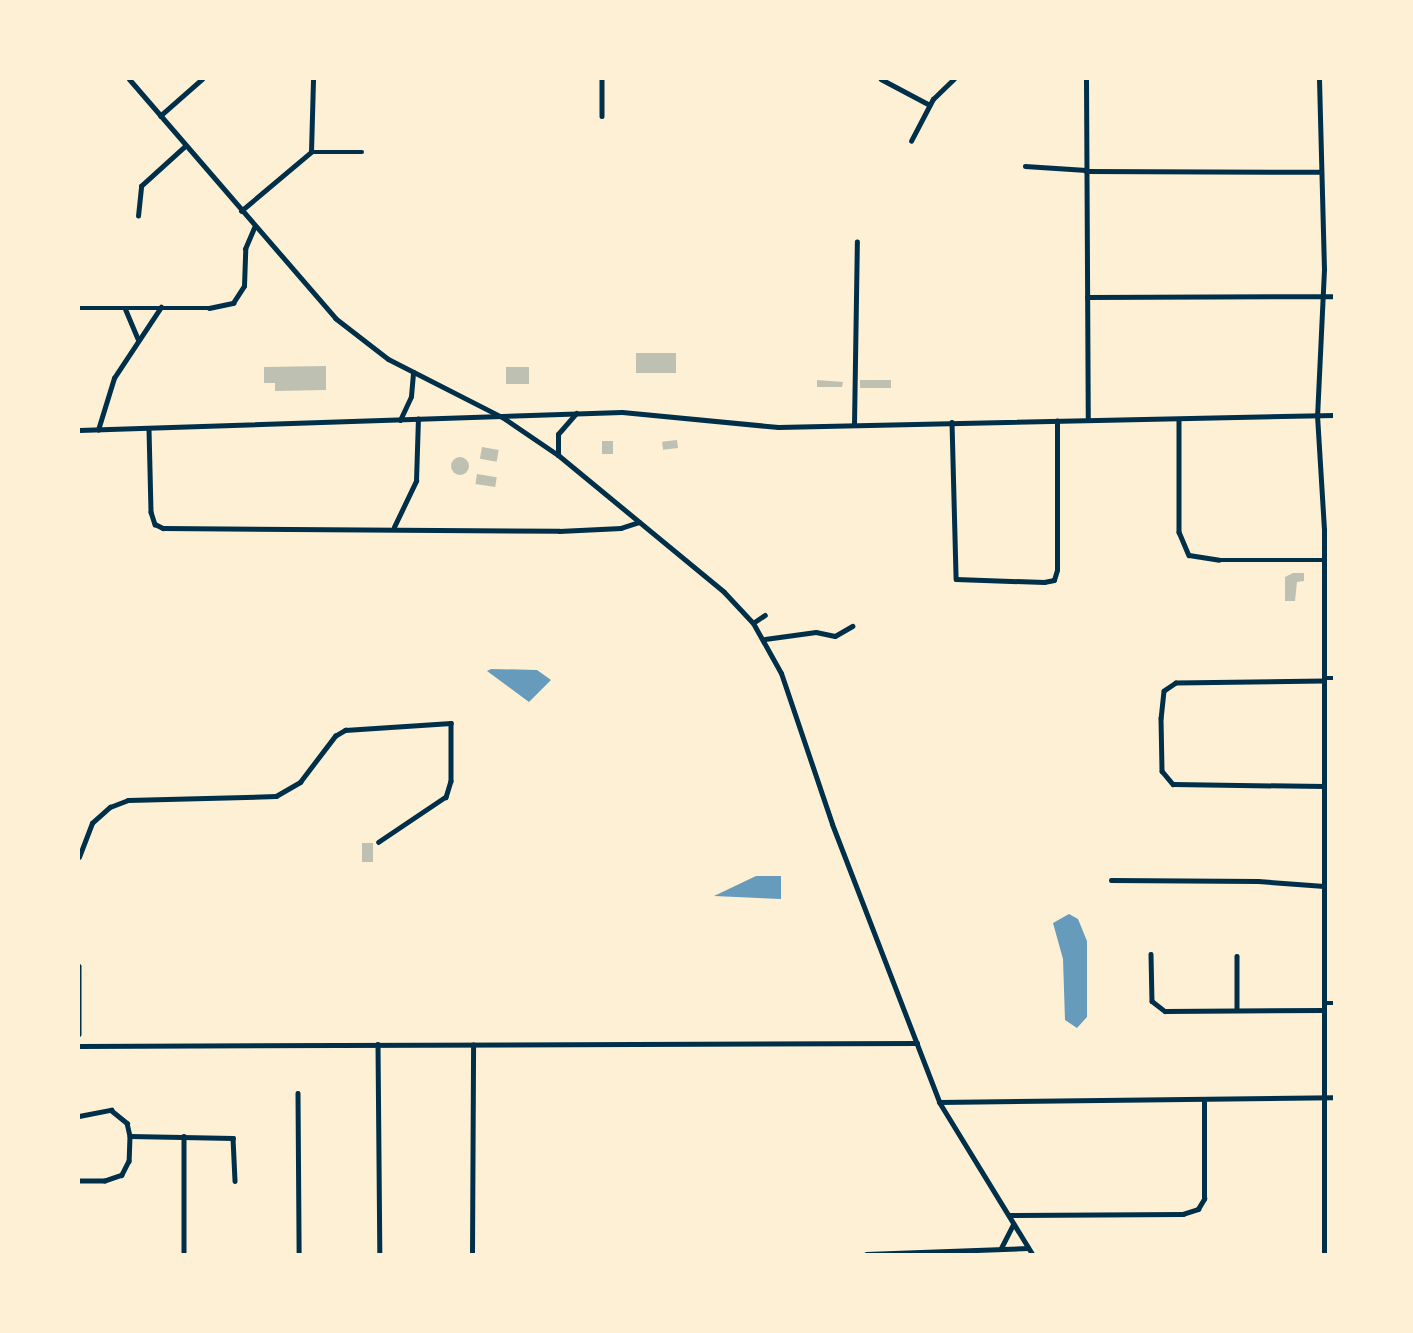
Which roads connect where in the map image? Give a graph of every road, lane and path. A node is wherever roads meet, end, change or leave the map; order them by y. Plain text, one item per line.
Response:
1 (130, 79) edge
2 (202, 79) edge
3 (313, 79) edge
4 (602, 79) edge
5 (881, 79) edge
6 (954, 79) edge
7 (1086, 79) edge
8 (1319, 79) edge
9 (930, 105) junction
10 (159, 116) junction
11 (602, 116) dead end
12 (911, 141) dead end
13 (184, 147) junction
14 (311, 152) junction
15 (362, 152) dead end
16 (1025, 166) dead end
17 (1086, 171) junction
18 (1319, 172) junction
19 (240, 212) junction
20 (138, 216) dead end
21 (254, 228) junction
22 (857, 243) dead end
23 (1322, 296) junction
24 (1334, 296) edge
25 (1087, 297) junction
26 (161, 307) junction
27 (79, 308) edge
28 (124, 308) junction
29 (138, 338) junction
30 (413, 372) junction
31 (576, 413) junction
32 (1317, 415) junction
33 (1334, 415) edge
34 (502, 417) junction
35 (418, 419) junction
36 (1179, 419) junction
37 (400, 420) junction
38 (1088, 420) junction
39 (952, 421) junction
40 (1057, 421) junction
41 (855, 425) junction
42 (149, 429) junction
43 (79, 430) edge
44 (98, 430) junction
45 (558, 455) junction
46 (639, 522) junction
47 (394, 527) junction
48 (1324, 560) junction
49 (765, 615) dead end
50 (753, 622) junction
51 (852, 626) dead end
52 (765, 639) junction
53 (1334, 678) edge
54 (1324, 680) junction
55 (1324, 786) junction
56 (379, 842) dead end
57 (79, 857) edge
58 (1111, 880) dead end
59 (1324, 886) junction
60 (1151, 954) dead end
61 (1237, 956) dead end
62 (79, 966) edge
63 (1334, 1003) edge
64 (1324, 1006) junction
65 (1237, 1010) junction
66 (79, 1034) edge
67 (917, 1043) junction
68 (378, 1044) junction
69 (472, 1045) junction
70 (79, 1046) edge
71 (298, 1093) dead end
72 (1334, 1097) edge
73 (1324, 1098) junction
74 (1204, 1100) junction
75 (939, 1102) junction
76 (79, 1116) edge
77 (130, 1136) junction
78 (184, 1136) junction
79 (79, 1181) edge
80 (235, 1181) dead end
81 (1008, 1215) junction
82 (1013, 1224) junction
83 (1001, 1248) junction
84 (1028, 1248) junction
85 (184, 1254) edge
86 (299, 1254) edge
87 (380, 1254) edge
88 (472, 1254) edge
89 (866, 1254) edge
90 (1032, 1254) edge
91 (1324, 1254) edge

1 - 10 main road
2 - 10 street
3 - 14 street
4 - 11 street
5 - 9 street
6 - 9 street
7 - 17 main road
8 - 18 main road
9 - 12 street
10 - 13 main road
13 - 19 main road
13 - 20 street
14 - 15 street
14 - 19 street
16 - 17 street
17 - 18 street
17 - 25 main road
18 - 23 main road
19 - 21 main road
21 - 26 street
21 - 30 main road
22 - 41 street
23 - 24 street
23 - 25 street
23 - 32 main road
25 - 38 main road
26 - 28 street
26 - 29 street
27 - 28 street
28 - 29 street
29 - 44 street
30 - 34 main road
30 - 37 main road
31 - 34 main road
31 - 41 main road
31 - 45 main road
32 - 33 main road
32 - 36 main road
32 - 48 main road
34 - 35 main road
34 - 45 main road
35 - 37 main road
35 - 47 street
36 - 38 main road
36 - 48 street
37 - 42 main road
38 - 40 main road
39 - 40 main road
39 - 40 street
39 - 41 main road
42 - 44 main road
42 - 47 street
43 - 44 main road
45 - 46 main road
46 - 47 street
46 - 50 main road
48 - 54 main road
49 - 50 street
50 - 52 main road
51 - 52 street
52 - 67 main road
53 - 54 street
54 - 55 main road
54 - 55 street
55 - 59 main road
56 - 57 street
58 - 59 street
59 - 64 main road
60 - 65 street
61 - 65 street
62 - 66 street
63 - 64 street
64 - 65 street
64 - 73 main road
67 - 69 street
67 - 75 main road
68 - 69 street
68 - 70 street
68 - 87 street
69 - 88 street
71 - 86 street
72 - 73 main road
73 - 74 main road
73 - 91 main road
74 - 75 main road
74 - 81 street
75 - 81 main road
76 - 77 street
77 - 78 street
77 - 79 street
78 - 80 street
78 - 85 street
81 - 82 main road
82 - 83 main road
82 - 84 main road
83 - 84 main road
83 - 89 main road
84 - 90 main road

